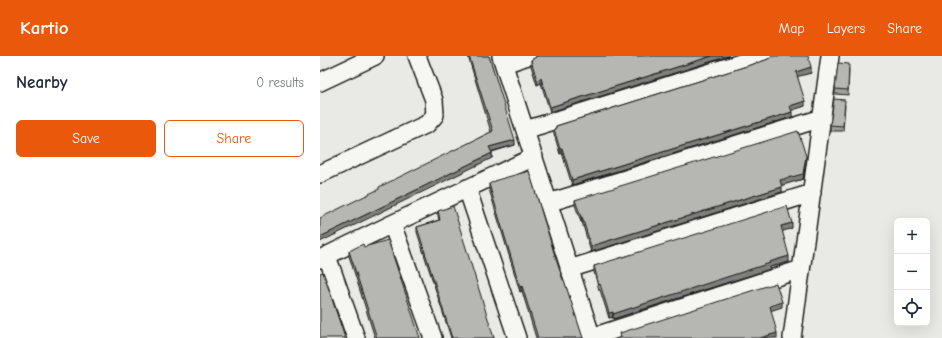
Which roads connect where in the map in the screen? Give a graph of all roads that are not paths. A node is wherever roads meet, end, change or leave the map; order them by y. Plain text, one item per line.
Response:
1 (375, 56) edge
2 (417, 56) edge
3 (528, 56) edge
4 (763, 56) edge
5 (830, 56) edge
6 (502, 60) edge
7 (320, 82) edge
8 (822, 118) junction
9 (525, 130) junction
10 (534, 157) junction
11 (320, 174) edge
12 (467, 188) junction
13 (812, 193) junction
14 (548, 203) junction
15 (392, 224) junction
16 (323, 258) edge
17 (569, 268) junction
18 (802, 270) junction
19 (592, 337) edge
20 (356, 338) edge
21 (433, 338) edge
22 (517, 338) edge
23 (792, 338) edge

1 - 7 street
2 - 11 street
3 - 6 street
4 - 9 street
5 - 8 street
6 - 9 street
8 - 13 street
8 - 14 street
9 - 10 street
10 - 12 street
10 - 14 street
12 - 15 street
12 - 22 street
13 - 17 street
13 - 18 street
14 - 17 street
15 - 16 street
15 - 21 street
16 - 20 street
17 - 19 street
18 - 19 street
18 - 23 street

